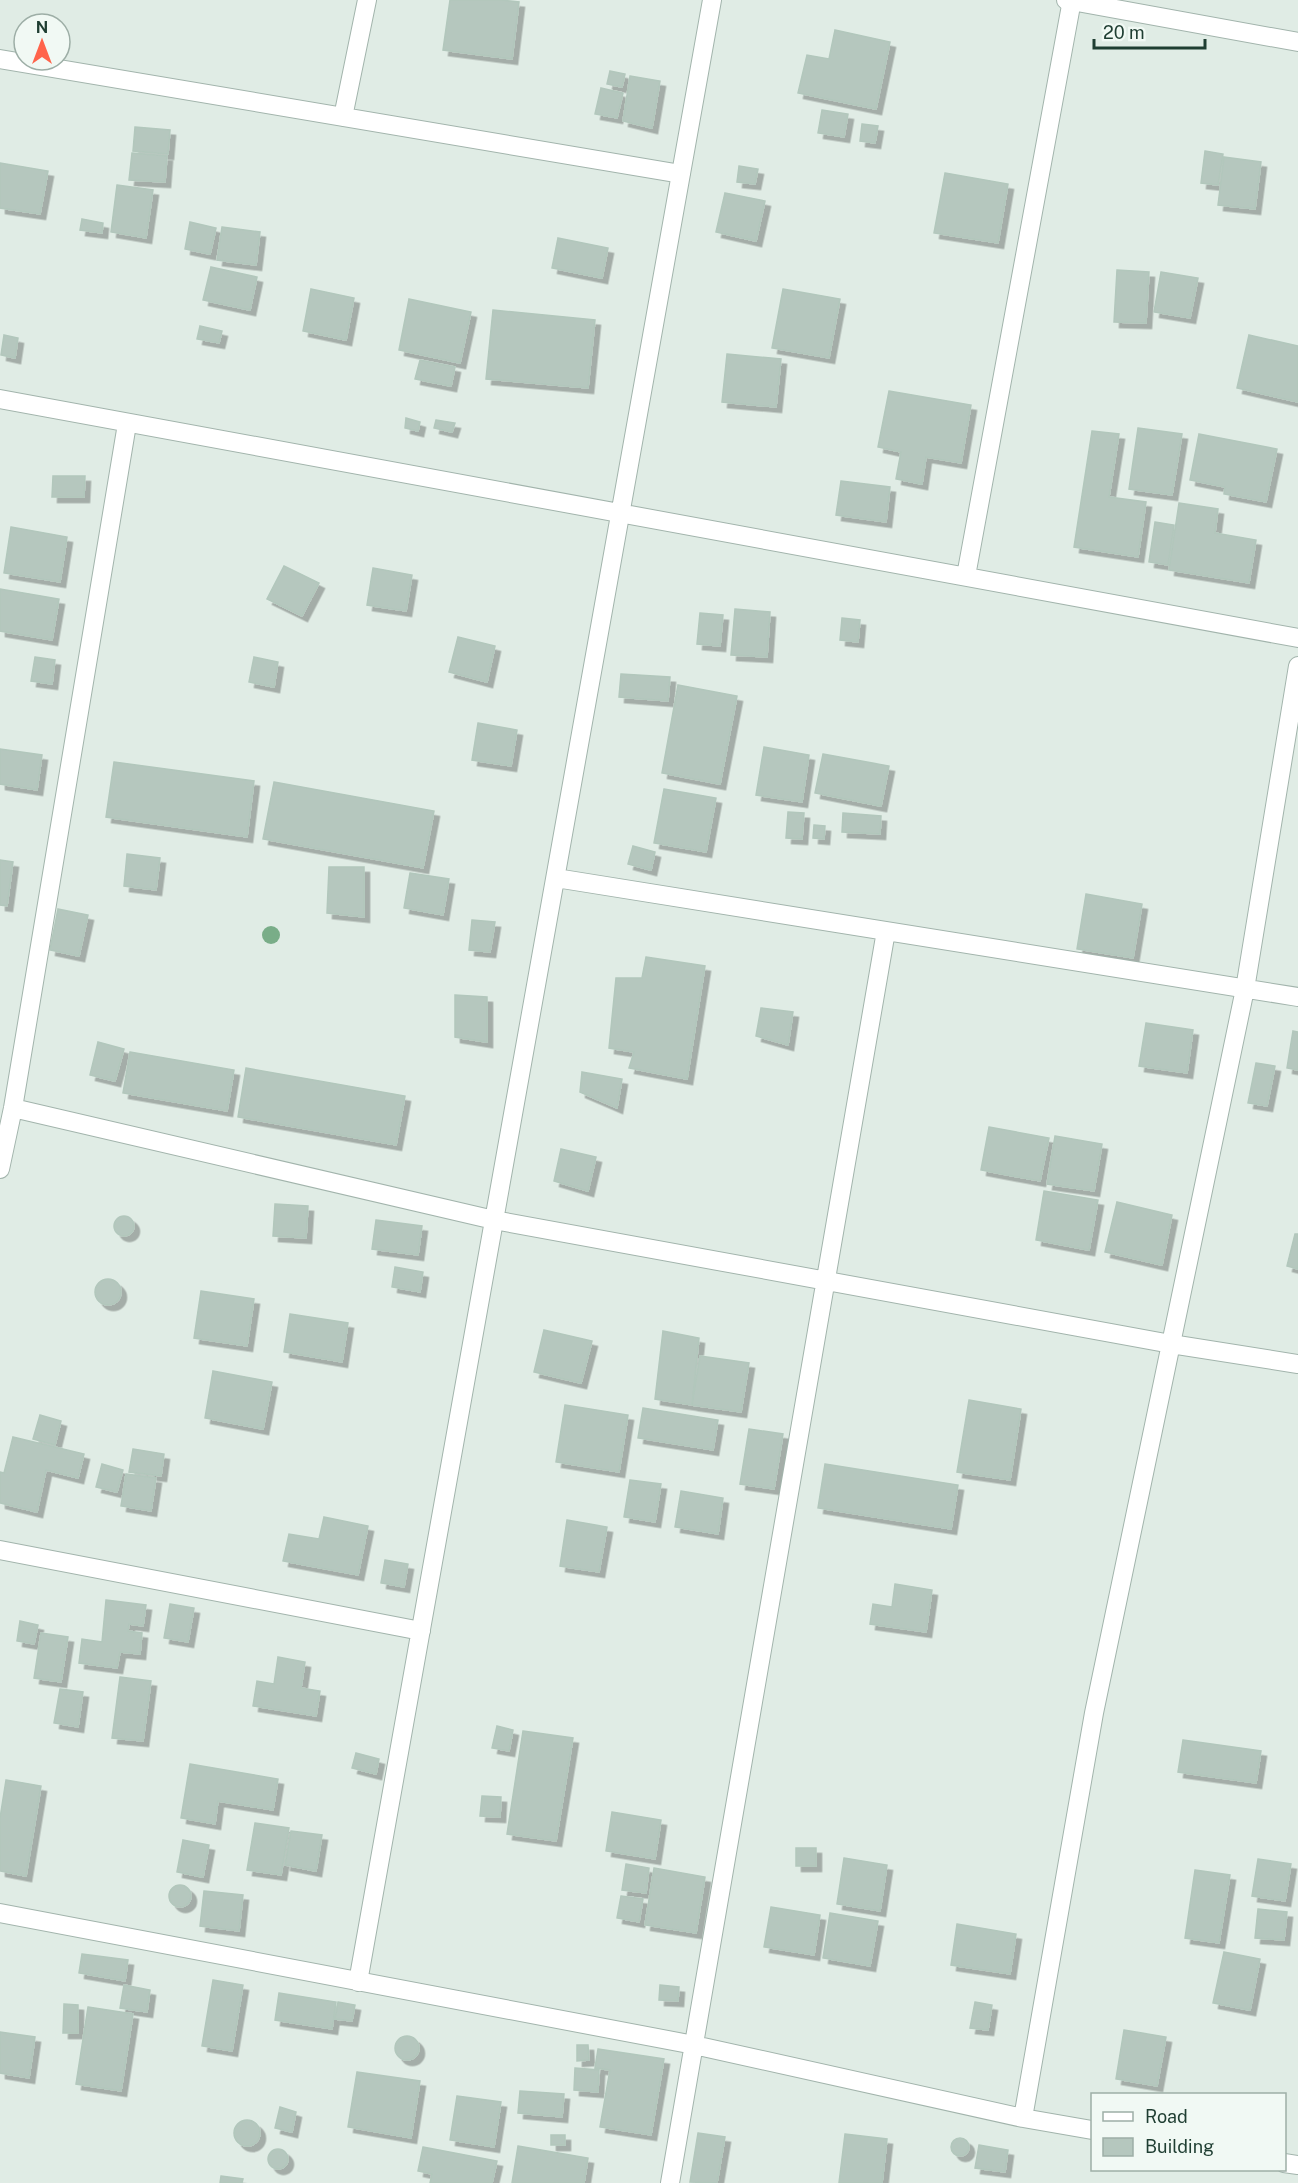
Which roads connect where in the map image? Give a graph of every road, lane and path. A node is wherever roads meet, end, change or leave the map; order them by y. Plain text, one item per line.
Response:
1 (367, 0) edge
2 (712, 0) edge
3 (1070, 0) edge
4 (1298, 42) edge
5 (0, 59) edge
6 (343, 117) junction
7 (681, 174) junction
8 (0, 399) edge
9 (128, 424) junction
10 (621, 513) junction
11 (966, 576) junction
12 (1298, 638) edge
13 (1298, 666) edge
14 (556, 878) junction
15 (886, 931) junction
16 (1245, 989) junction
17 (1298, 997) edge
18 (13, 1108) junction
19 (0, 1169) edge
20 (494, 1220) junction
21 (826, 1282) junction
22 (1171, 1344) junction
23 (1298, 1364) edge
24 (0, 1550) edge
25 (421, 1631) junction
26 (0, 1913) edge
27 (358, 1982) junction
28 (694, 2044) junction
29 (1023, 2118) junction
30 (1091, 2130) edge
31 (670, 2183) edge

1 - 6 street
2 - 7 street
3 - 4 street
3 - 11 street
5 - 6 street
6 - 7 street
7 - 10 street
8 - 9 street
9 - 10 street
9 - 18 street
10 - 11 street
10 - 14 street
11 - 12 street
13 - 16 street
14 - 15 street
14 - 20 street
15 - 16 street
15 - 21 street
16 - 17 street
16 - 22 street
18 - 19 street
18 - 20 street
20 - 21 street
20 - 25 street
21 - 22 street
21 - 28 street
22 - 23 street
22 - 29 street
24 - 25 street
25 - 27 street
26 - 27 street
27 - 28 street
28 - 29 street
28 - 31 street
29 - 30 street

